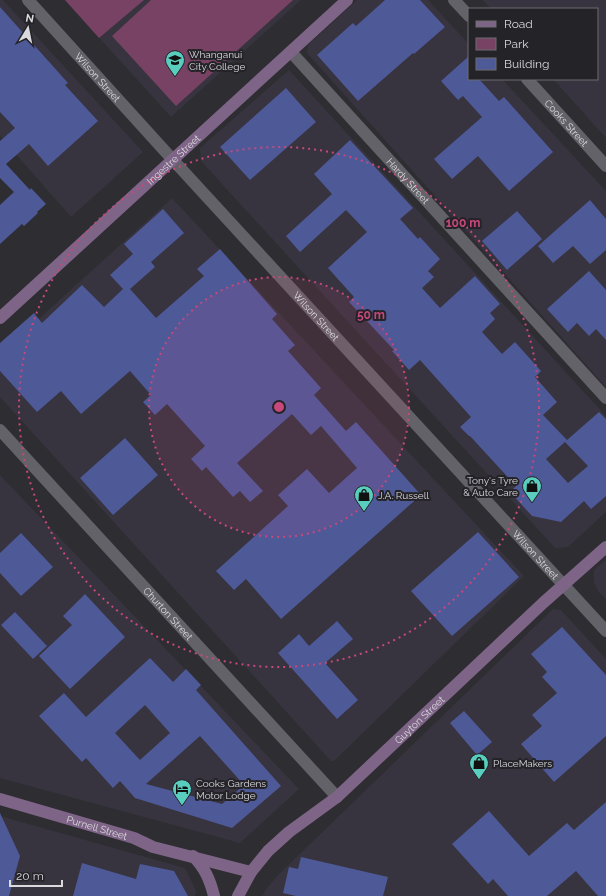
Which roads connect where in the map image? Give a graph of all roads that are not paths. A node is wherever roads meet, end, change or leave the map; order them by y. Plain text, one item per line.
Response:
1 (28, 0) edge
2 (347, 0) edge
3 (454, 0) edge
4 (468, 15) edge
5 (291, 52) junction
6 (528, 80) edge
7 (174, 160) junction
8 (606, 166) edge
9 (0, 318) edge
10 (606, 398) edge
11 (0, 430) edge
12 (606, 547) edge
13 (564, 585) junction
14 (606, 631) edge
15 (337, 797) junction
16 (0, 799) edge
17 (193, 856) junction
18 (251, 872) junction
19 (214, 896) edge
20 (238, 896) edge

1 - 7 street, Wilson Street
2 - 5 main road, Ingestre Street
3 - 4 street
5 - 7 main road, Ingestre Street
5 - 10 street, Hardy Street
6 - 8 street, Cooks Street
7 - 9 main road, Ingestre Street
7 - 13 street, Wilson Street
11 - 15 street, Churton Street
12 - 13 main road, Guyton Street
13 - 14 street, Wilson Street
13 - 15 main road, Guyton Street
15 - 18 main road, Guyton Street
16 - 17 main road, Purnell Street
17 - 18 main road, Purnell Street
17 - 19 main road
18 - 20 main road, Guyton Street

